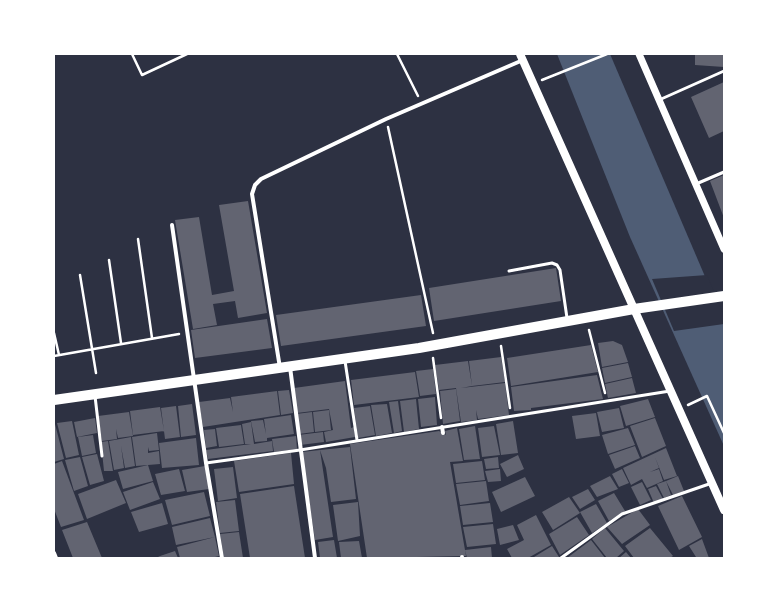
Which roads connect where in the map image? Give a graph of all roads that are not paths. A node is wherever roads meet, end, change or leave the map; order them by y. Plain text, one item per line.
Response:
1 (639, 54) edge
2 (521, 57) edge
3 (724, 71) edge
4 (659, 100) junction
5 (724, 172) edge
6 (696, 184) junction
7 (172, 225) dead end
8 (724, 249) edge
9 (509, 271) dead end
10 (724, 296) edge
11 (634, 309) junction
12 (567, 321) junction
13 (345, 359) junction
14 (285, 367) junction
15 (194, 380) junction
16 (671, 391) junction
17 (95, 394) junction
18 (54, 400) edge
19 (442, 427) junction
20 (443, 433) dead end
21 (357, 440) junction
22 (300, 450) junction
23 (102, 456) dead end
24 (206, 463) junction
25 (713, 482) junction
26 (724, 510) edge
27 (54, 553) edge
28 (56, 558) edge
29 (222, 558) edge
30 (315, 558) edge
31 (561, 558) edge

1 - 4 street
2 - 11 main road
2 - 14 street
3 - 4 lane
4 - 6 street
5 - 6 lane
6 - 8 street
7 - 15 street
9 - 12 lane
10 - 11 main road
11 - 12 main road
11 - 16 main road
12 - 13 main road
13 - 14 main road
13 - 21 lane
14 - 15 main road
14 - 22 street
15 - 17 main road
15 - 24 street
16 - 19 lane
16 - 25 main road
17 - 18 main road
17 - 23 lane
19 - 20 street
19 - 21 lane
21 - 22 lane
22 - 24 lane
22 - 30 street
24 - 29 street
25 - 26 main road
25 - 31 lane
27 - 28 street

